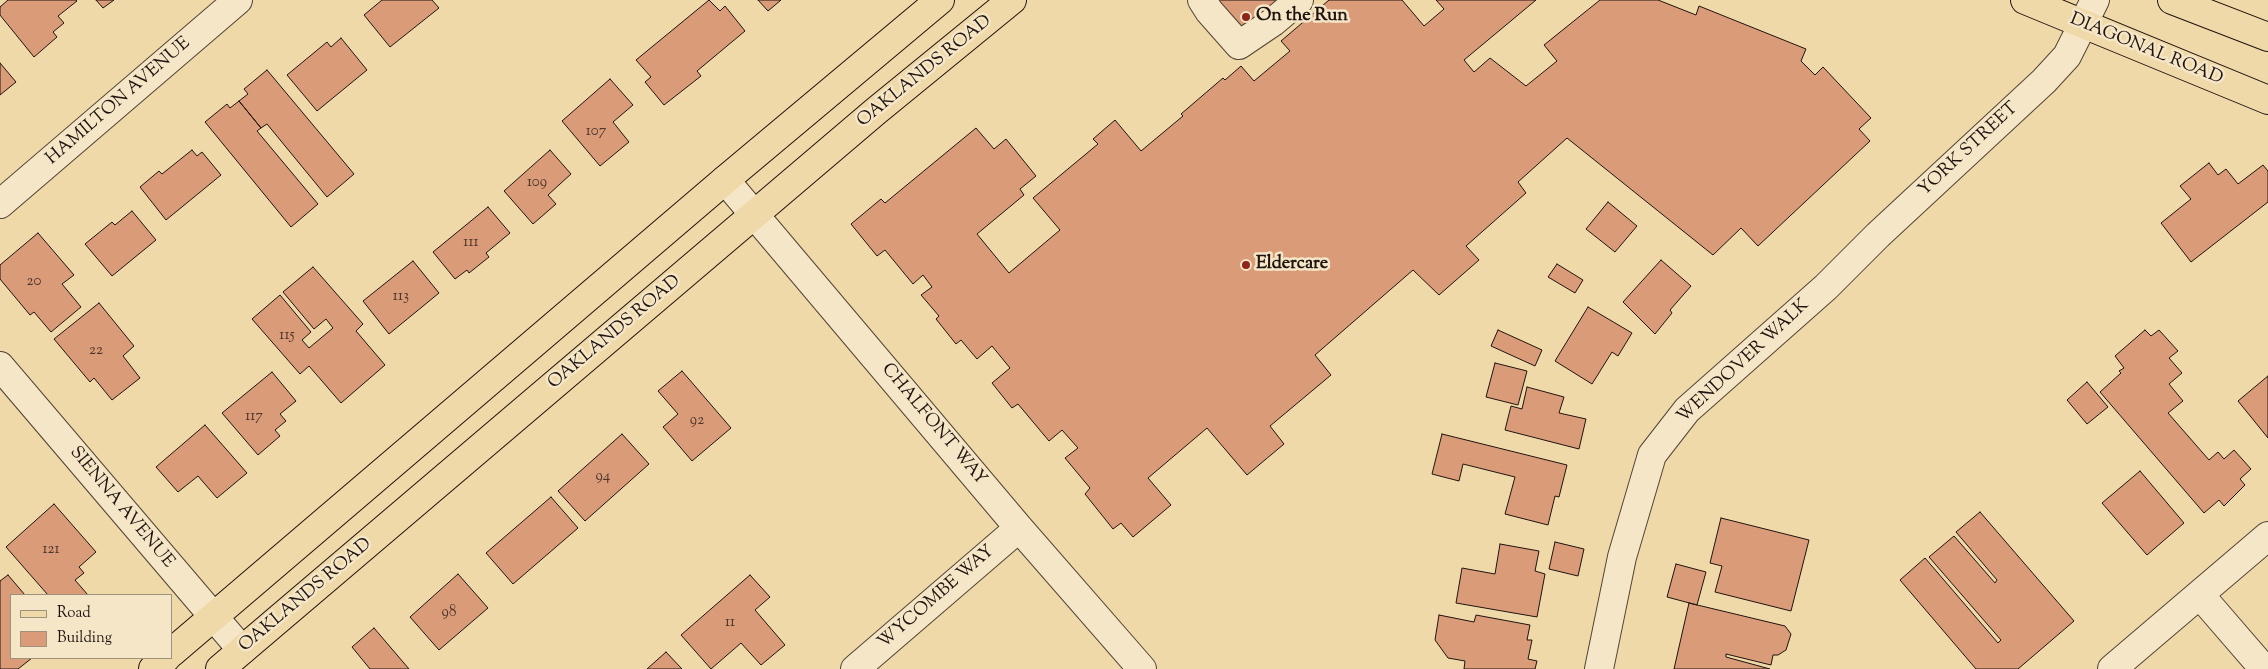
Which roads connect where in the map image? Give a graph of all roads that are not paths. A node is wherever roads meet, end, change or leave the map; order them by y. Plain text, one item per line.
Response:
1 (238, 0) edge
2 (940, 0) edge
3 (1012, 0) edge
4 (1202, 0) edge
5 (1299, 0) edge
6 (2025, 0) edge
7 (2095, 0) edge
8 (2172, 0) edge
9 (2083, 24) junction
10 (2268, 37) edge
11 (2268, 100) edge
12 (725, 180) junction
13 (0, 204) edge
14 (755, 214) junction
15 (1826, 287) joint
16 (0, 366) edge
17 (1019, 528) junction
18 (2268, 536) edge
19 (2200, 595) junction
20 (214, 617) junction
21 (242, 650) junction
22 (172, 652) edge
23 (165, 659) edge
24 (153, 669) edge
25 (220, 669) edge
26 (855, 669) edge
27 (1142, 669) edge
28 (1599, 669) edge
29 (2112, 669) edge
30 (2264, 669) edge

1 - 13 street, HAMILTON AVENUE
2 - 12 main road
3 - 14 main road, OAKLANDS ROAD
4 - 5 street
6 - 9 main road, DIAGONAL ROAD
7 - 9 street, YORK STREET
8 - 10 main road
9 - 11 main road, DIAGONAL ROAD
9 - 15 street, YORK STREET
12 - 14 street, CHALFONT WAY
12 - 20 main road
14 - 17 street, CHALFONT WAY
14 - 21 main road, OAKLANDS ROAD
15 - 28 street, WENDOVER WALK
16 - 20 street, SIENNA AVENUE
17 - 26 street, WYCOMBE WAY
17 - 27 street, CHALFONT WAY
18 - 19 street
19 - 29 street
19 - 30 street
20 - 21 street, SIENNA AVENUE
20 - 22 main road
21 - 25 main road, OAKLANDS ROAD
23 - 24 main road

